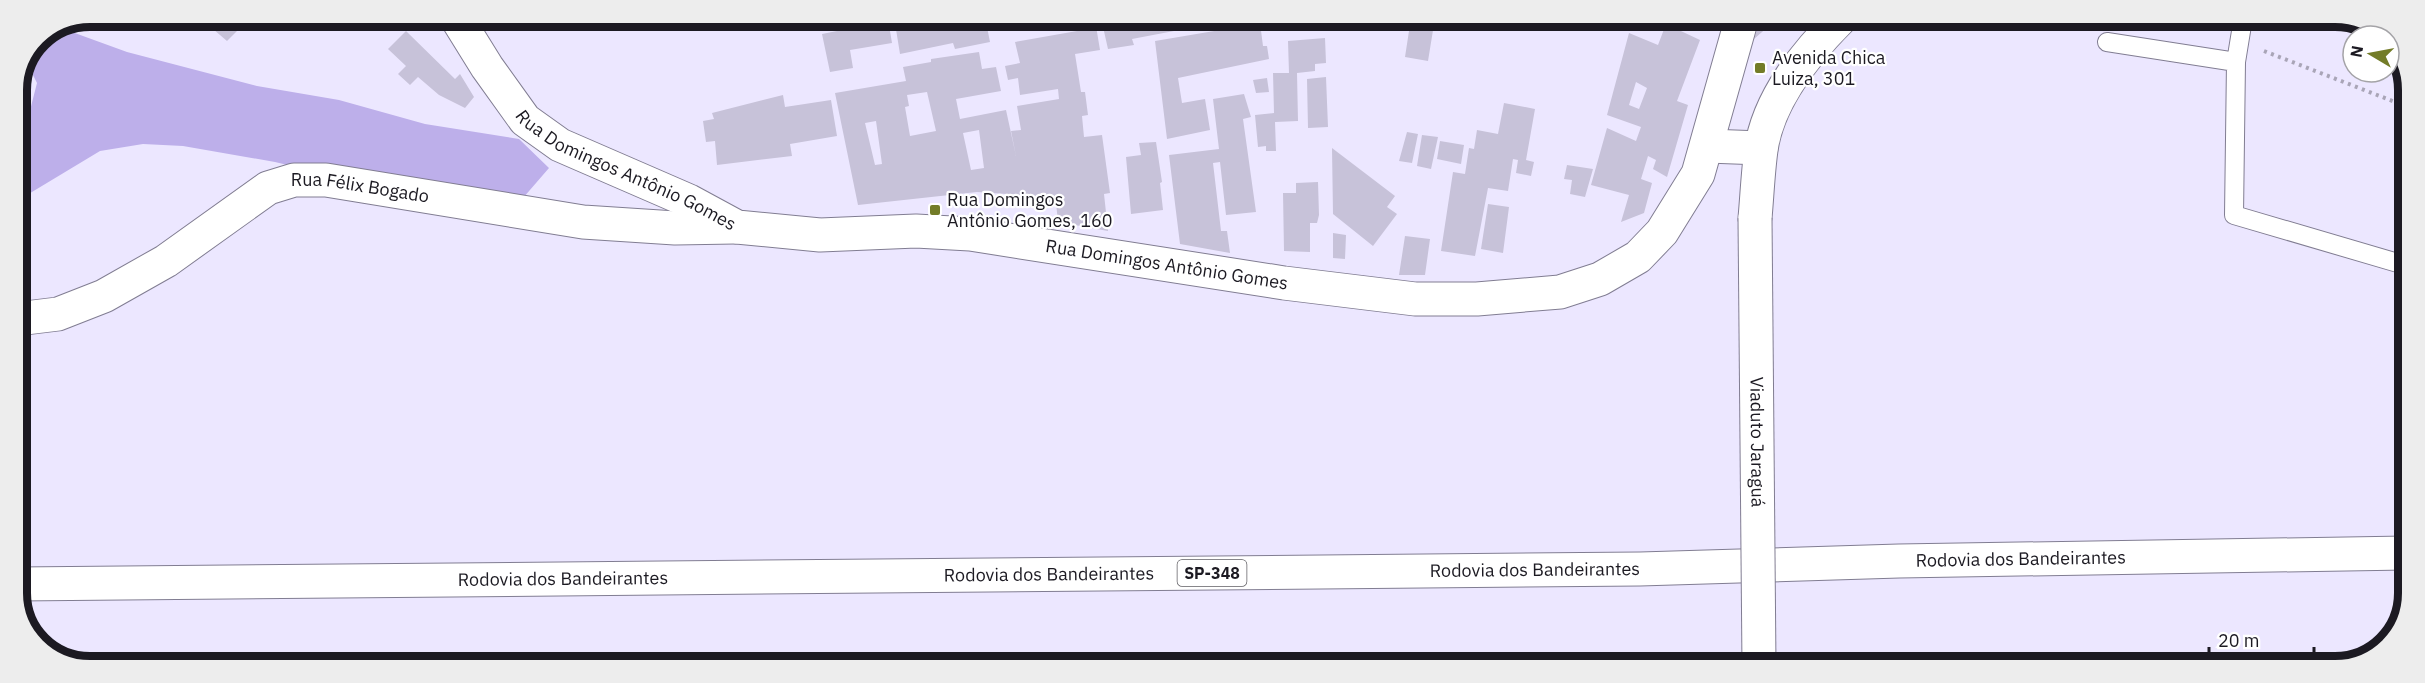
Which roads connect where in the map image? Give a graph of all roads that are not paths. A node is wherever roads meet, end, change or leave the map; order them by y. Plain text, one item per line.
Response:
1 (462, 27) edge
2 (1740, 27) edge
3 (1832, 27) edge
4 (2241, 27) edge
5 (2107, 42) dead end
6 (2236, 62) junction
7 (1708, 146) junction
8 (1761, 148) junction
9 (737, 227) junction
10 (2398, 263) edge
11 (27, 318) edge
12 (2398, 553) edge
13 (27, 584) edge
14 (1759, 656) edge

1 - 9 main road, Rua Domingos Antônio Gomes
2 - 7 main road, Rua Domingos Antônio Gomes
3 - 8 main road, Viaduto Jaraguá
4 - 6 lane
5 - 6 lane
6 - 10 lane
7 - 8 main road
7 - 9 main road, Rua Domingos Antônio Gomes
8 - 14 main road, Viaduto Jaraguá, bridge
9 - 11 main road, Rua Félix Bogado
12 - 13 main road, Rodovia dos Bandeirantes / SP-348

